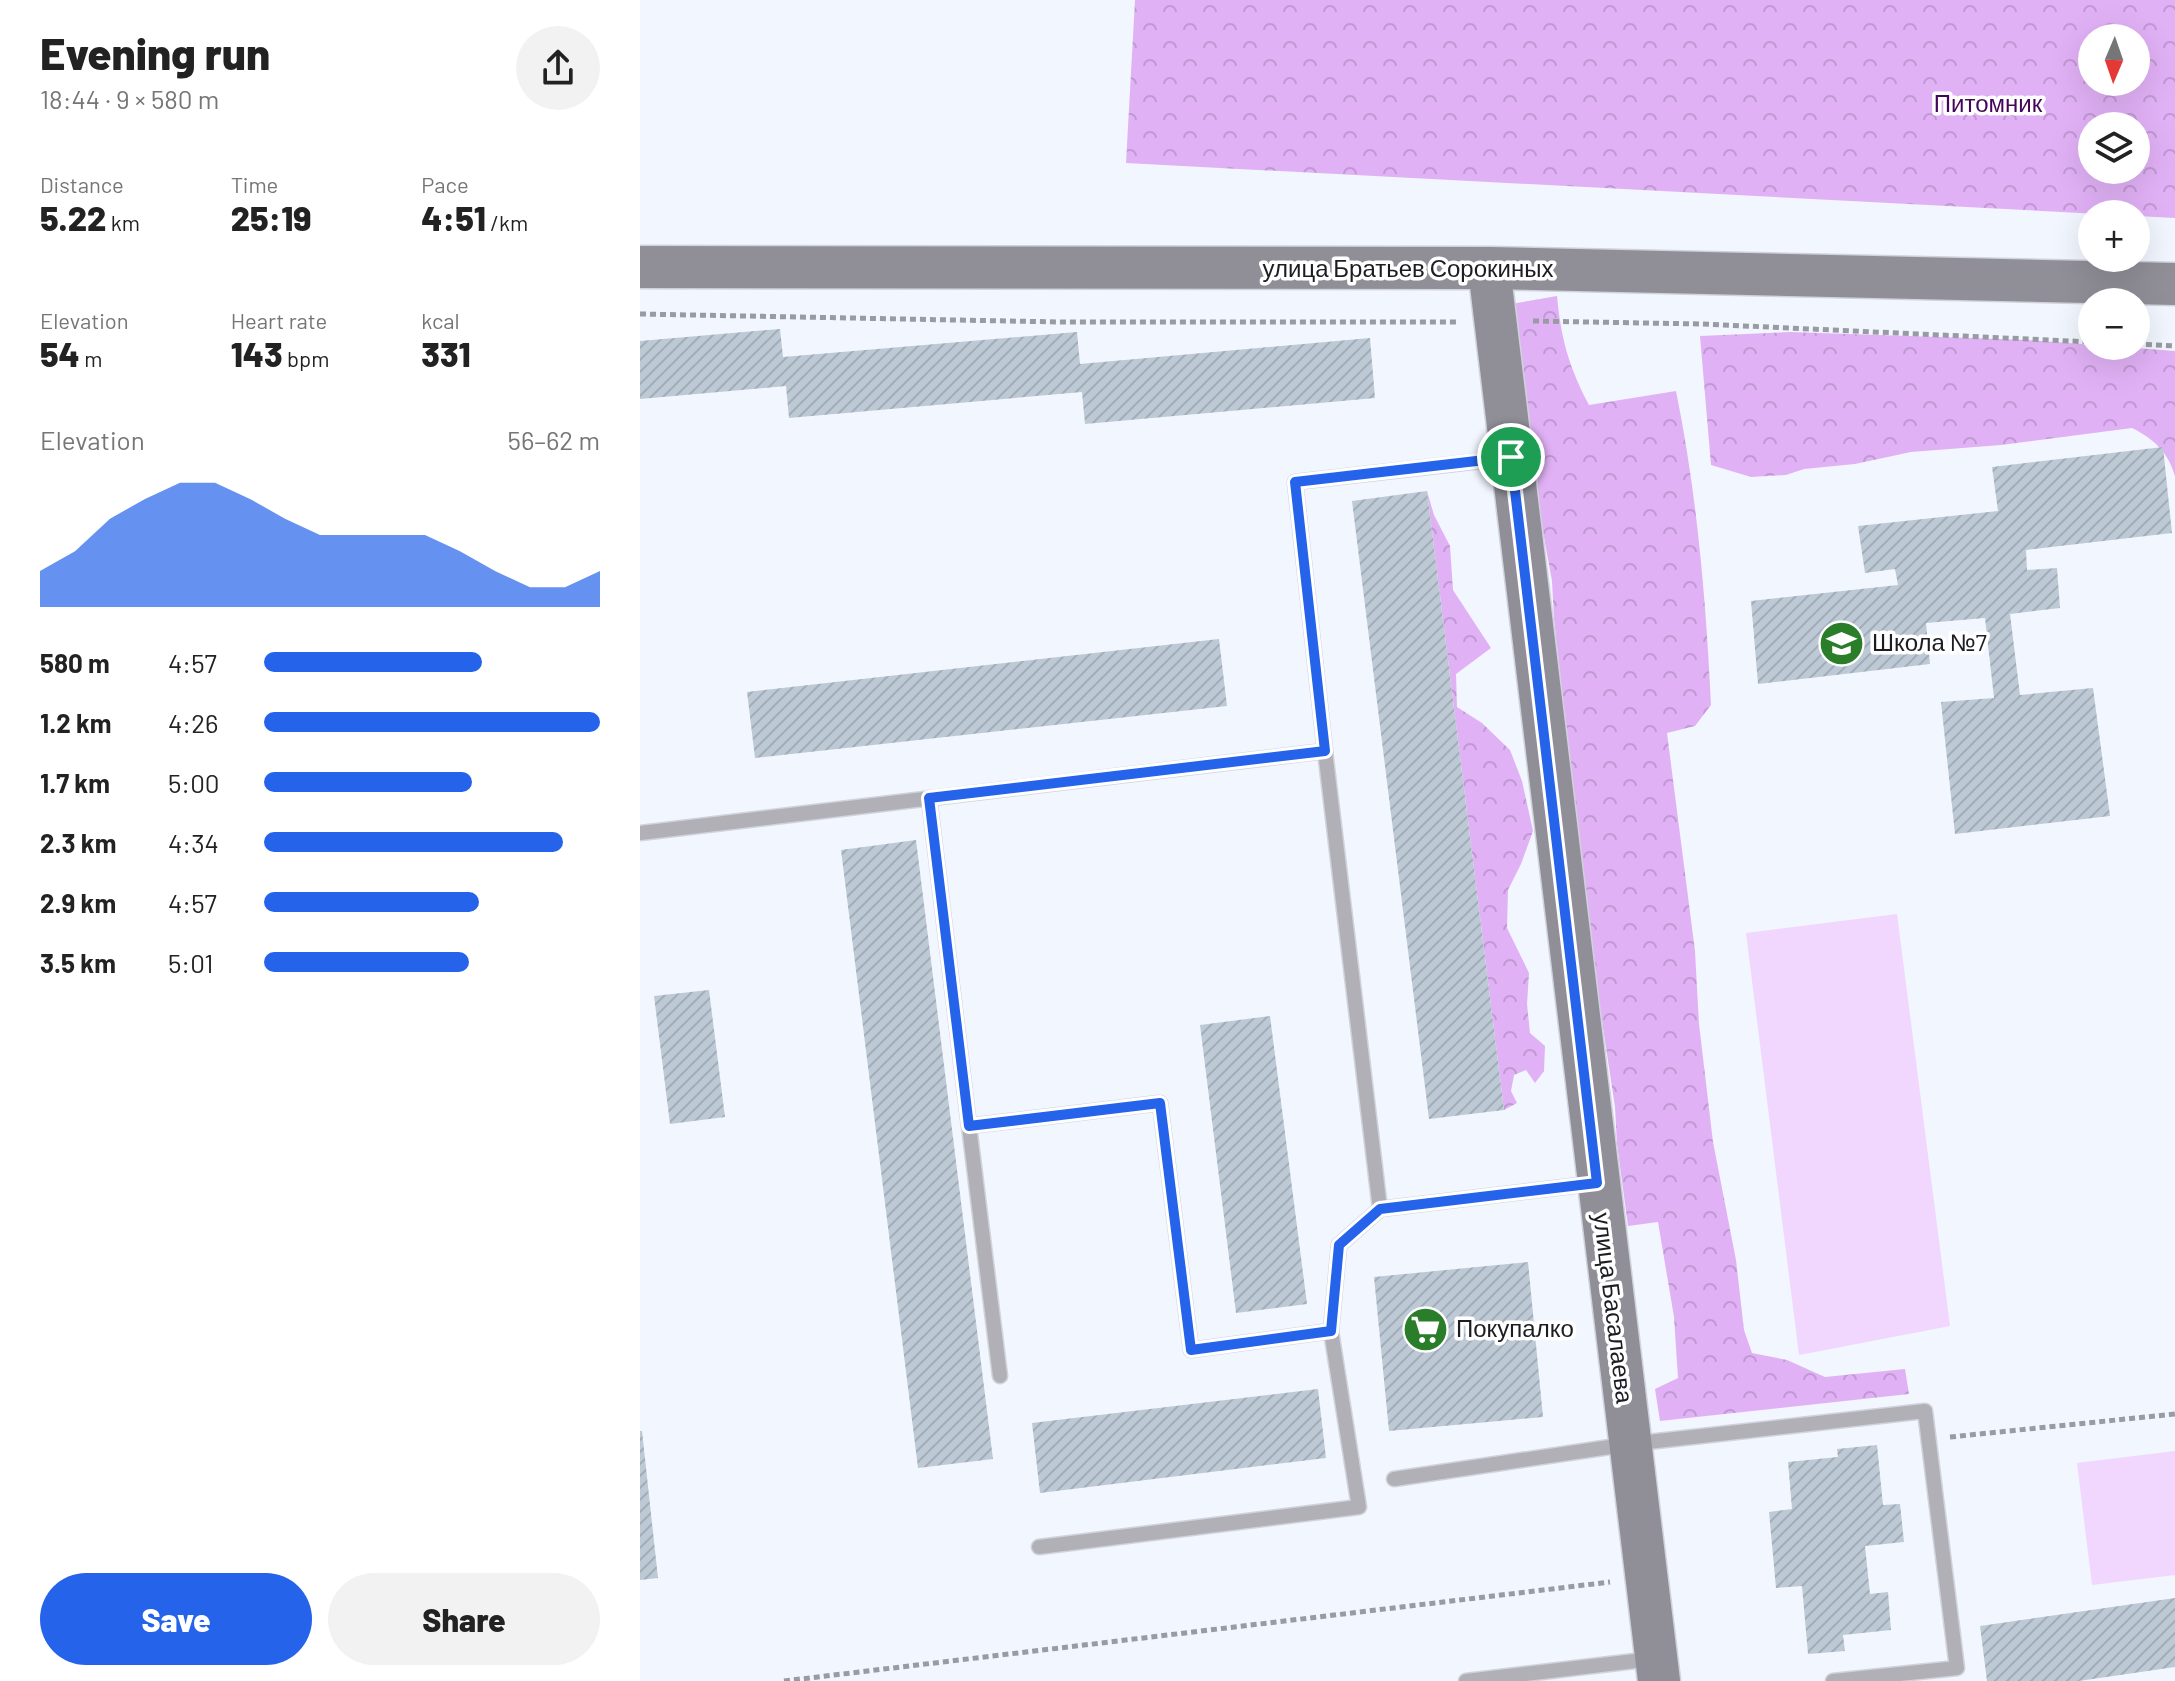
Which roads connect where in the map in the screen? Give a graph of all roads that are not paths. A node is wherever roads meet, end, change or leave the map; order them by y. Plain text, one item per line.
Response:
1 (640, 267) edge
2 (1489, 268) junction
3 (2175, 284) edge
4 (1511, 457) junction
5 (1325, 751) junction
6 (929, 798) junction
7 (640, 833) edge
8 (969, 1126) junction
9 (1597, 1183) junction
10 (1380, 1209) junction
11 (1331, 1331) junction
12 (1000, 1376) dead end
13 (1630, 1444) junction
14 (1394, 1479) dead end
15 (1039, 1547) dead end
16 (1658, 1670) edge
17 (1958, 1675) edge
18 (1466, 1681) edge
19 (1833, 1681) edge

1 - 2 street, улица Братьев Сорокиных
2 - 3 street, улица Братьев Сорокиных
2 - 4 street, улица Басалаева
4 - 5 lane
4 - 9 street, улица Басалаева
5 - 6 lane
5 - 10 lane
6 - 7 lane
6 - 8 lane
8 - 11 lane
8 - 12 lane
9 - 10 lane
9 - 13 street, улица Басалаева
10 - 11 lane
11 - 15 lane
13 - 14 lane
13 - 16 street, улица Басалаева
13 - 17 lane
16 - 18 lane
17 - 19 lane

